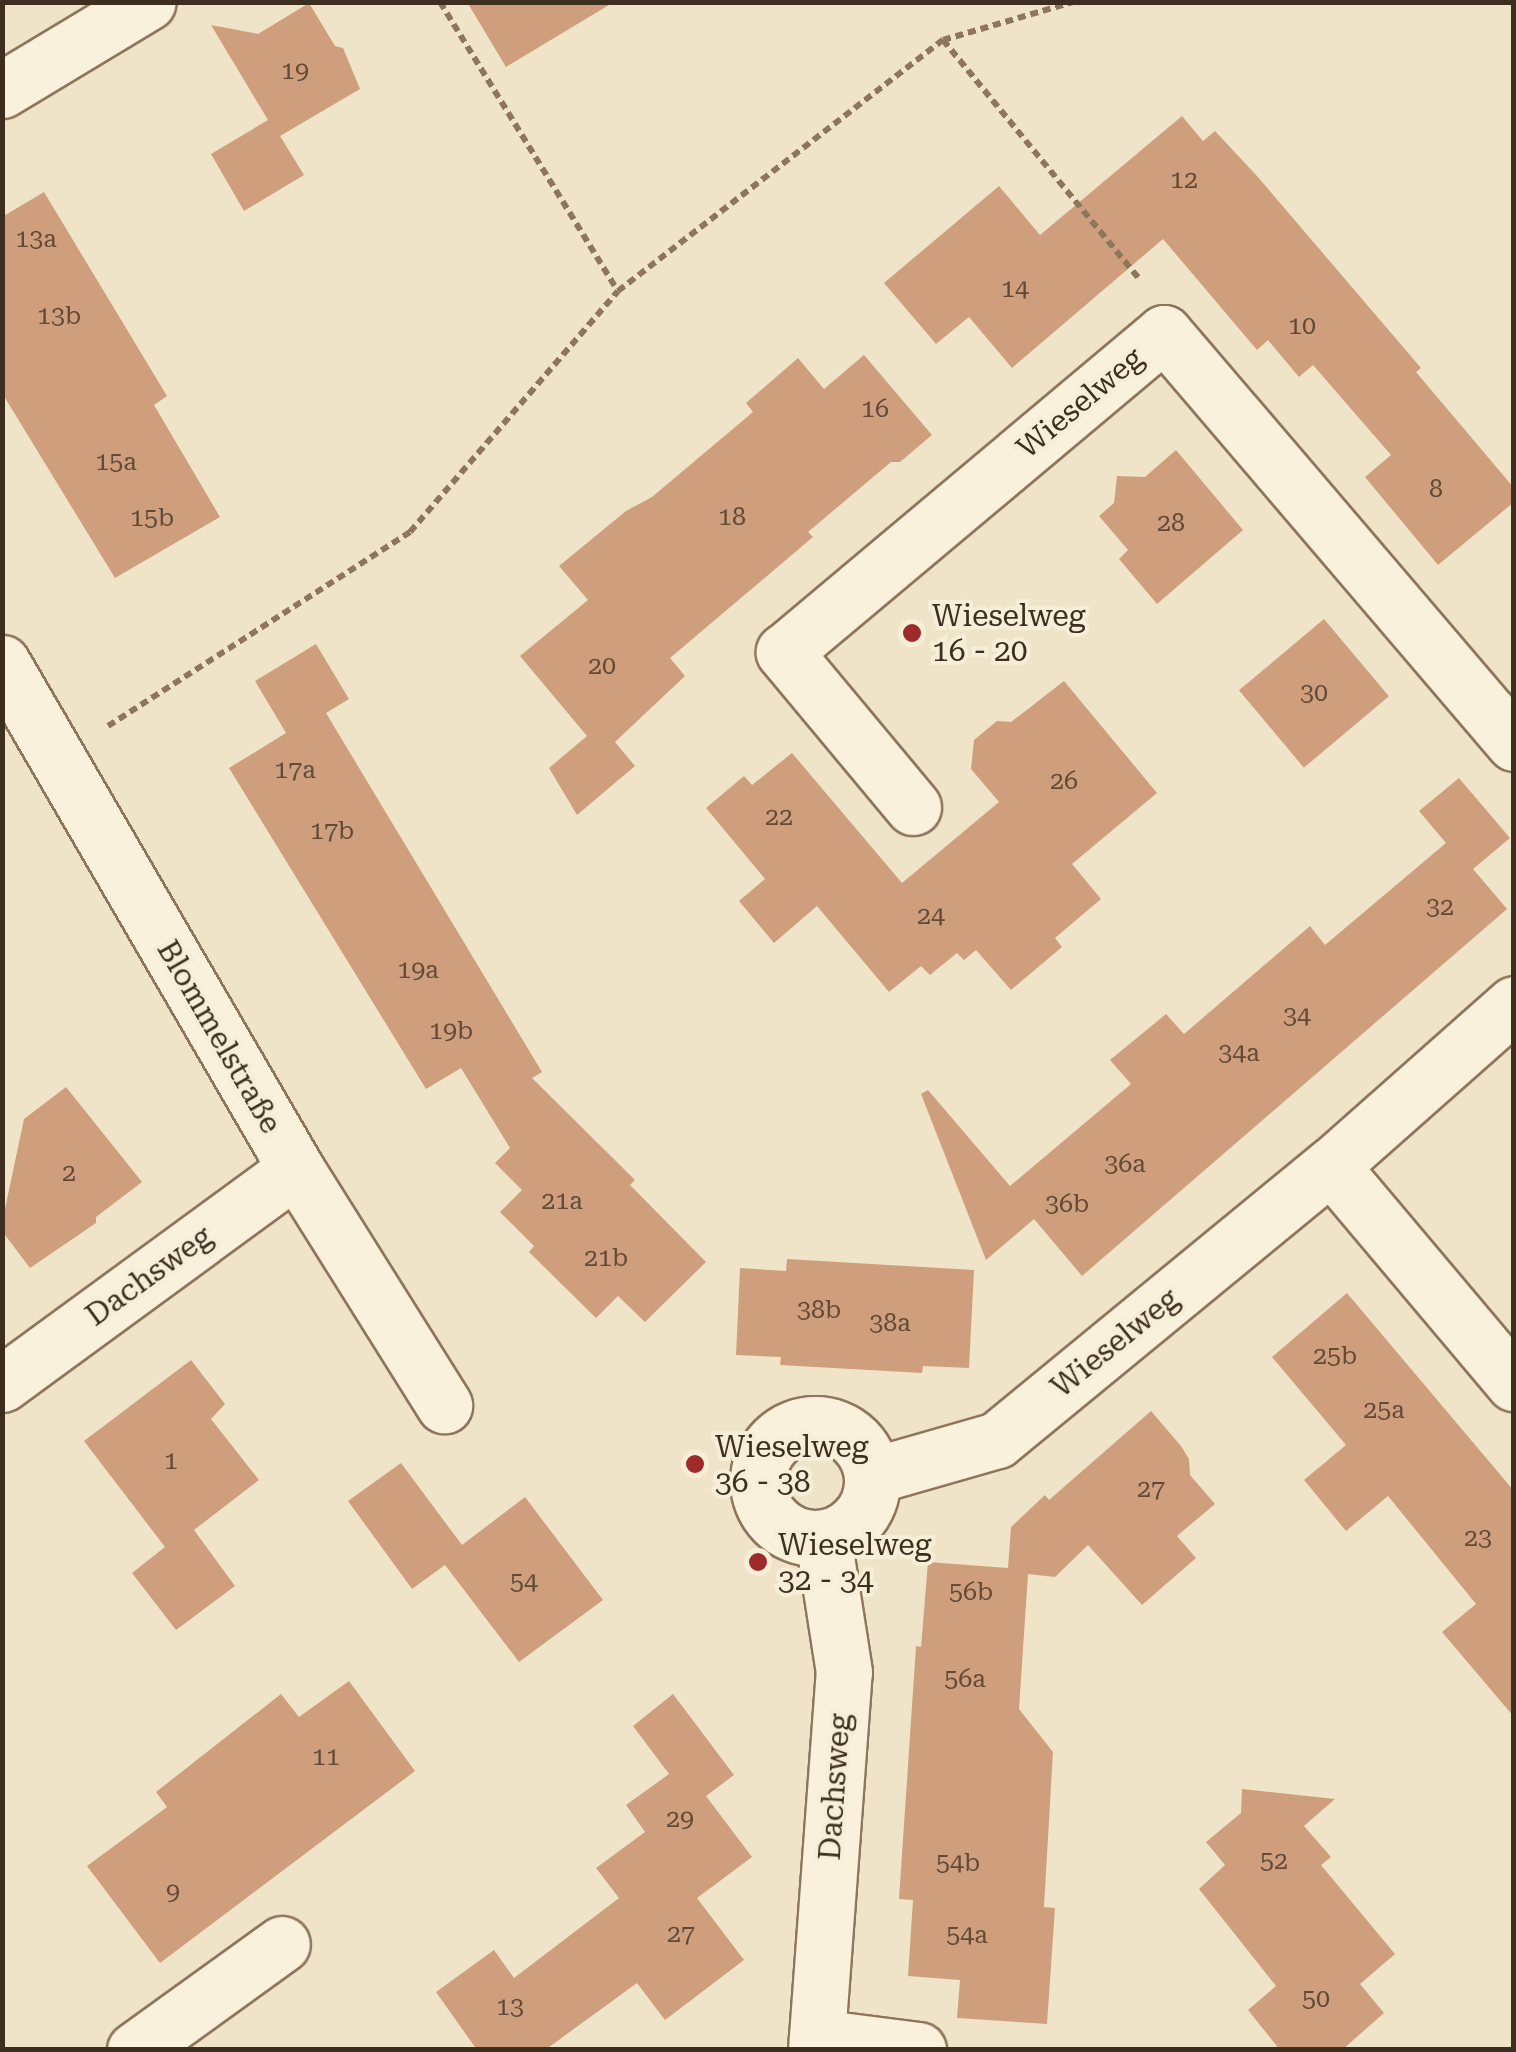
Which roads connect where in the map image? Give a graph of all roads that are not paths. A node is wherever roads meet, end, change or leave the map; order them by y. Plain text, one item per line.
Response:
1 (148, 2) edge
2 (2, 90) edge
3 (2, 663) edge
4 (1514, 744) edge
5 (913, 807) dead end
6 (1514, 1004) edge
7 (1331, 1166) junction
8 (296, 1169) junction
9 (1514, 1383) edge
10 (2, 1384) edge
11 (444, 1405) dead end
12 (875, 1474) junction
13 (823, 1538) junction
14 (282, 1944) dead end
15 (816, 2044) edge
16 (135, 2050) edge
17 (918, 2050) edge

1 - 2 street
3 - 8 street, Blommelstraße
4 - 5 street, Wieselweg
6 - 7 street, Wieselweg
7 - 9 street
7 - 12 street, Wieselweg
8 - 10 street, Dachsweg
8 - 11 street, Blommelstraße
12 - 13 street
12 - 13 street
13 - 15 street, Dachsweg
14 - 16 street
15 - 17 street, Dachsweg

